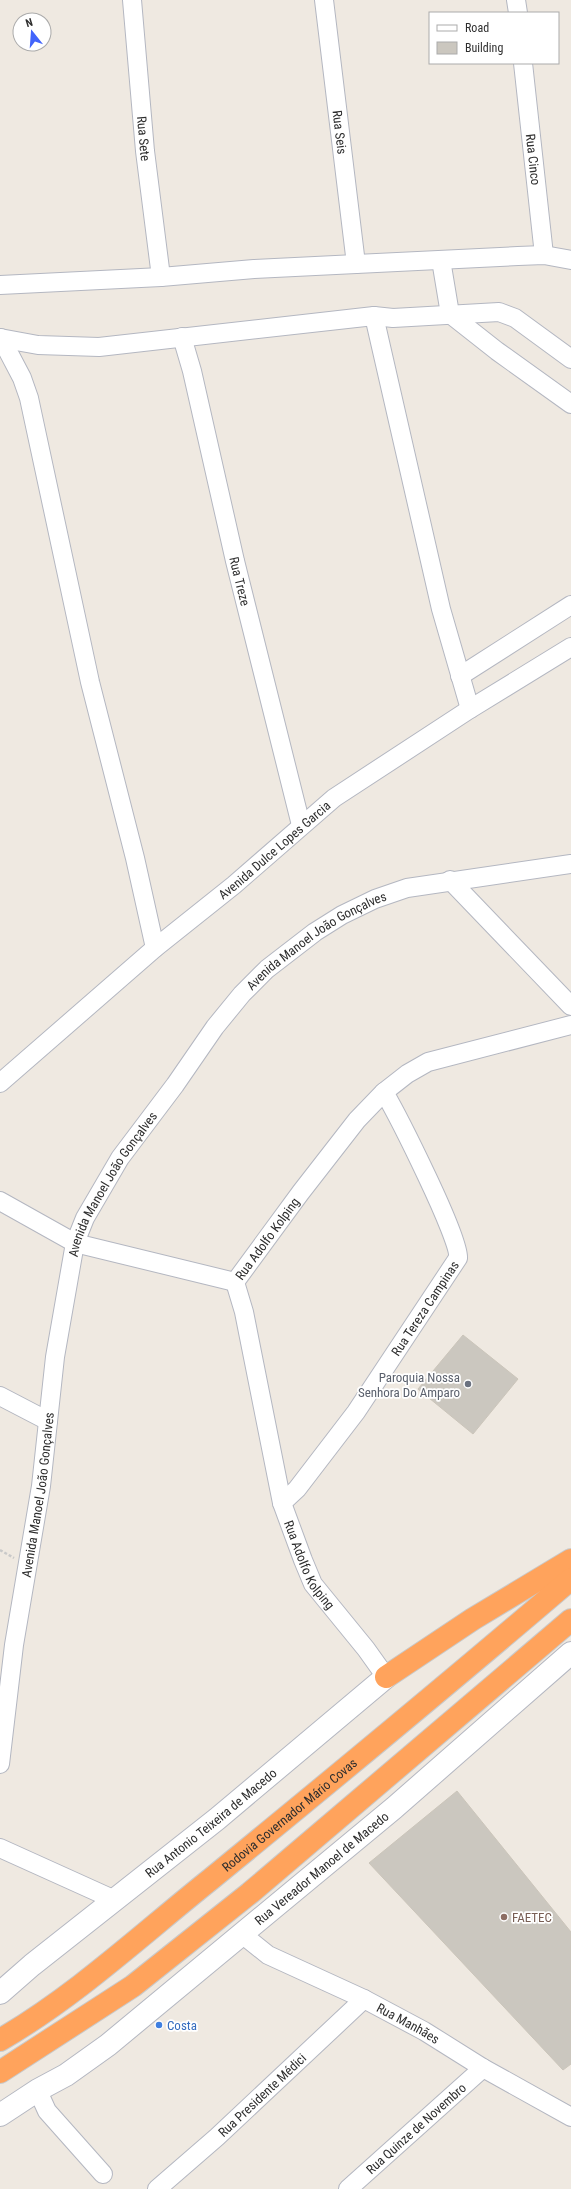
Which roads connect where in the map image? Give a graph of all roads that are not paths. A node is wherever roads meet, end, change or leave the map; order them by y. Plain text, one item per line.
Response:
1 (132, 0) edge
2 (324, 0) edge
3 (516, 0) edge
4 (518, 12) edge
5 (524, 64) edge
6 (544, 255) junction
7 (441, 260) junction
8 (571, 260) edge
9 (356, 264) junction
10 (161, 277) junction
11 (0, 286) edge
12 (450, 314) junction
13 (374, 316) junction
14 (182, 337) junction
15 (0, 338) edge
16 (571, 360) edge
17 (571, 404) edge
18 (571, 604) edge
19 (571, 647) edge
20 (460, 676) junction
21 (470, 709) junction
22 (301, 825) junction
23 (571, 864) edge
24 (450, 880) junction
25 (155, 948) junction
26 (571, 1006) edge
27 (571, 1025) edge
28 (0, 1083) edge
29 (384, 1092) junction
30 (0, 1201) edge
31 (75, 1243) junction
32 (236, 1282) junction
33 (0, 1396) edge
34 (48, 1421) junction
35 (282, 1503) junction
36 (571, 1560) edge
37 (571, 1579) edge
38 (571, 1620) edge
39 (571, 1654) edge
40 (386, 1677) junction
41 (0, 1764) edge
42 (0, 1848) edge
43 (85, 1888) junction
44 (115, 1900) junction
45 (91, 1920) junction
46 (243, 1935) junction
47 (32, 1965) junction
48 (0, 1977) edge
49 (0, 1993) edge
50 (364, 1999) junction
51 (0, 2040) edge
52 (483, 2068) junction
53 (2, 2071) edge
54 (66, 2075) junction
55 (42, 2100) junction
56 (0, 2115) edge
57 (571, 2117) edge
58 (0, 2126) edge
59 (103, 2174) dead end
60 (157, 2189) edge
61 (348, 2189) edge

1 - 10 street, Rua Sete
2 - 9 street, Rua Seis
3 - 4 street
5 - 6 street, Rua Cinco
6 - 7 street
6 - 8 street
7 - 9 street
7 - 12 street
9 - 10 street
10 - 11 street
12 - 13 street
12 - 16 street
12 - 17 street
13 - 14 street
13 - 20 street
14 - 15 street
14 - 22 street, Rua Treze
15 - 25 street
18 - 20 street
19 - 21 street, Avenida Dulce Lopes Garcia
20 - 21 street
21 - 22 street, Avenida Dulce Lopes Garcia
22 - 25 street, Avenida Dulce Lopes Garcia
23 - 24 street, Avenida Manoel João Gonçalves
24 - 26 street
24 - 31 street, Avenida Manoel João Gonçalves
25 - 28 street, Avenida Dulce Lopes Garcia
27 - 29 street, Rua Adolfo Kolping
29 - 32 street, Rua Adolfo Kolping
29 - 35 street, Rua Tereza Campinas
30 - 31 street
31 - 32 street
31 - 34 street, Avenida Manoel João Gonçalves
32 - 35 street, Rua Adolfo Kolping
33 - 34 street
34 - 41 street, Avenida Manoel João Gonçalves
35 - 40 street, Rua Adolfo Kolping
36 - 40 highway
37 - 51 highway, Rodovia Governador Mário Covas
38 - 53 highway
39 - 46 street, Rua Vereador Manoel de Macedo
40 - 44 street, Rua Antonio Teixeira de Macedo
42 - 43 street
43 - 44 street
43 - 45 street
44 - 45 street, Rua Antonio Teixeira de Macedo
45 - 47 street, Rua Antonio Teixeira de Macedo
46 - 50 street, Rua Manhães
46 - 54 street, Rua Vereador Manoel de Macedo
47 - 48 street
47 - 49 street
50 - 52 street, Rua Manhães
50 - 60 street, Rua Presidente Médici
52 - 57 street, Rua Manhães
52 - 61 street, Rua Quinze de Novembro
54 - 55 street, Rua Vereador Manoel de Macedo
54 - 56 street, Rua Vereador Manoel de Macedo
55 - 58 street, Rua Vereador Manoel de Macedo
55 - 59 street

